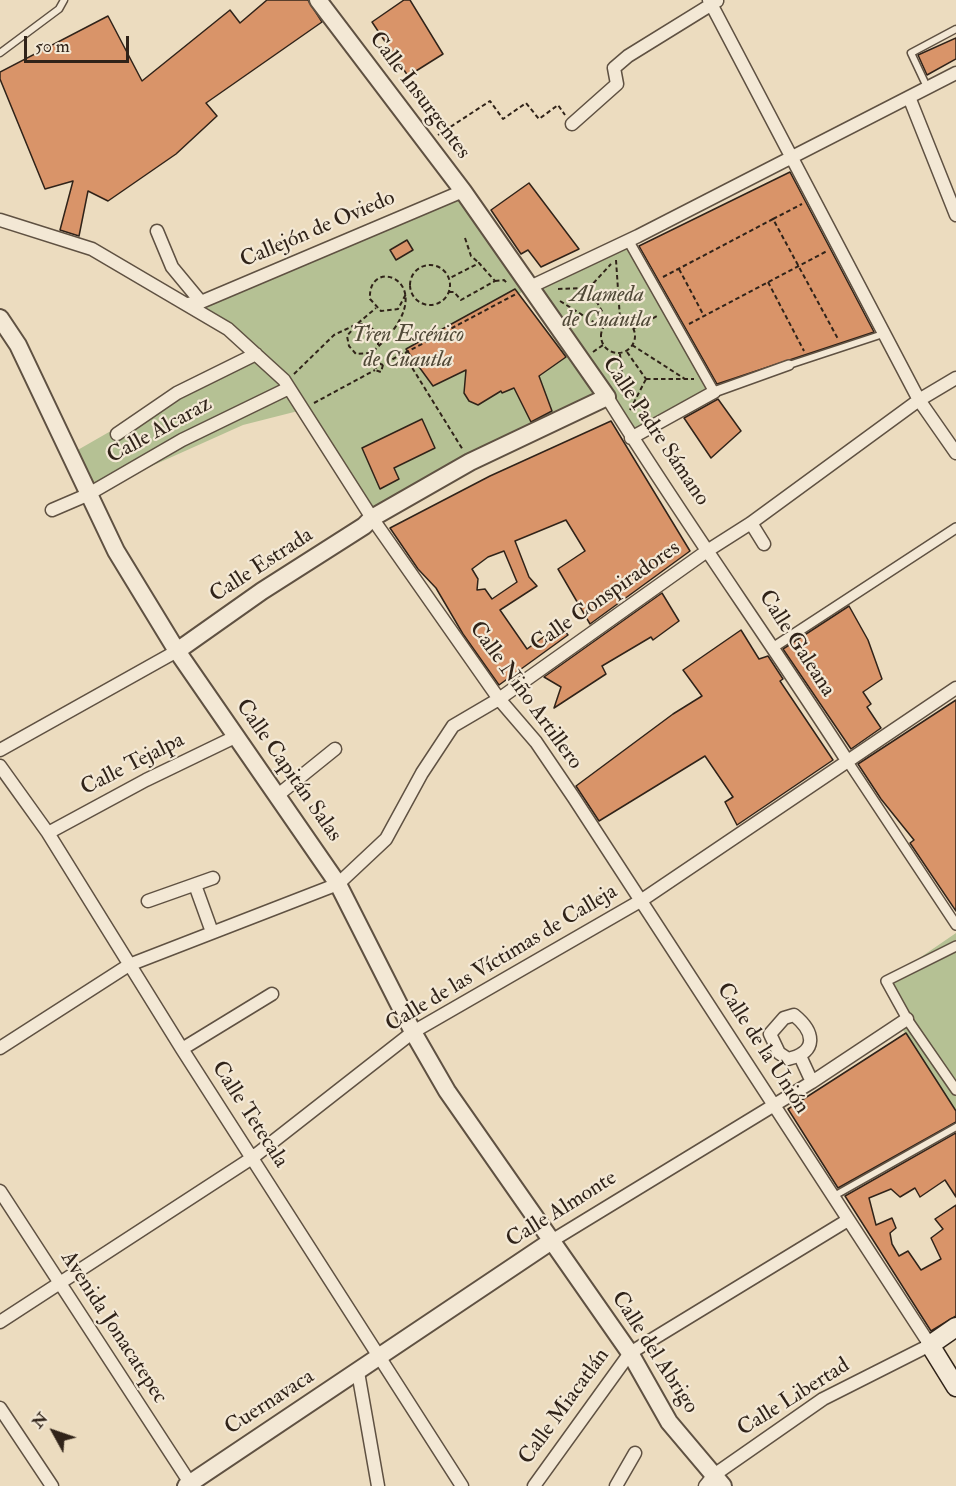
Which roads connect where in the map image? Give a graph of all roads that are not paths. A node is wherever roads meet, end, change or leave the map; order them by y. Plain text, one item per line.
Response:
1 (64, 0) edge
2 (318, 0) edge
3 (713, 2) edge
4 (956, 29) edge
5 (0, 53) edge
6 (956, 73) edge
7 (928, 87) junction
8 (909, 97) junction
9 (572, 124) road end
10 (794, 157) junction
11 (463, 191) junction
12 (956, 215) edge
13 (0, 220) edge
14 (157, 231) dead end
15 (628, 240) junction
16 (532, 291) junction
17 (195, 303) junction
18 (0, 318) edge
19 (883, 334) junction
20 (256, 354) junction
21 (789, 365) joint
22 (956, 378) edge
23 (289, 388) junction
24 (714, 392) junction
25 (607, 398) junction
26 (920, 400) junction
27 (117, 434) dead end
28 (631, 438) junction
29 (956, 453) edge
30 (87, 495) junction
31 (52, 510) dead end
32 (372, 518) junction
33 (751, 523) junction
34 (956, 528) edge
35 (764, 544) dead end
36 (707, 551) junction
37 (774, 647) junction
38 (177, 651) junction
39 (956, 688) edge
40 (499, 699) junction
41 (237, 736) junction
42 (335, 749) dead end
43 (0, 750) edge
44 (848, 762) junction
45 (0, 766) edge
46 (278, 795) junction
47 (48, 833) junction
48 (213, 878) dead end
49 (338, 884) junction
50 (195, 885) junction
51 (642, 900) junction
52 (148, 901) dead end
53 (956, 925) edge
54 (212, 932) junction
55 (956, 946) edge
56 (129, 965) junction
57 (272, 993) dead end
58 (907, 1019) junction
59 (413, 1032) junction
60 (0, 1048) edge
61 (182, 1049) junction
62 (800, 1056) dead end
63 (812, 1082) junction
64 (956, 1090) edge
65 (772, 1106) junction
66 (956, 1127) edge
67 (252, 1158) junction
68 (0, 1191) edge
69 (834, 1196) junction
70 (848, 1220) junction
71 (553, 1240) junction
72 (59, 1285) junction
73 (0, 1322) edge
74 (956, 1327) edge
75 (930, 1345) junction
76 (630, 1353) junction
77 (379, 1358) junction
78 (358, 1372) junction
79 (956, 1387) edge
80 (0, 1408) edge
81 (635, 1453) dead end
82 (714, 1482) edge
83 (190, 1485) edge
84 (52, 1486) edge
85 (378, 1486) edge
86 (462, 1486) edge
87 (534, 1486) edge
88 (616, 1486) edge

1 - 5 lane
2 - 11 street, Calle Insurgentes
3 - 9 street
3 - 10 street
4 - 7 lane
6 - 7 street
7 - 8 street
8 - 10 street
8 - 12 street
10 - 15 street
10 - 19 street
11 - 16 street, Calle Padre Sámano
11 - 17 street, Callejón de Oviedo
13 - 17 street, Calle Niño Artillero
14 - 17 street
15 - 16 street
15 - 24 street
16 - 25 street, Calle Padre Sámano
17 - 20 street, Calle Niño Artillero
18 - 30 street, Calle Capitán Salas
19 - 21 lane
19 - 26 street
20 - 23 street, Calle Niño Artillero
20 - 27 street
21 - 24 street
22 - 26 street, Calle Conspiradores
23 - 30 street, Calle Alcaraz
23 - 32 street, Calle Niño Artillero
24 - 28 street
25 - 28 street, Calle Padre Sámano
25 - 32 street, Calle Estrada
26 - 29 street
26 - 33 street, Calle Conspiradores
28 - 36 street, Calle Padre Sámano
30 - 31 street, Calle Alcaraz
30 - 38 street, Calle Capitán Salas
32 - 38 street, Calle Estrada
32 - 40 street, Calle Niño Artillero
33 - 35 street
33 - 36 street, Calle Conspiradores
34 - 37 street
36 - 37 street, Calle Galeana
36 - 40 street, Calle Conspiradores
37 - 44 street, Calle Galeana
38 - 41 street, Calle Capitán Salas
38 - 43 street
39 - 44 street, Calle de las Víctimas de Calleja
40 - 49 street, Calle Conspiradores
40 - 51 street, Calle Niño Artillero
41 - 46 street, Calle Capitán Salas
41 - 47 street, Calle Tejalpa
42 - 46 street
44 - 51 street, Calle de las Víctimas de Calleja
44 - 53 street
45 - 47 street, Calle Tetecala
46 - 49 street, Calle Capitán Salas
47 - 56 street, Calle Tetecala
48 - 50 street
49 - 54 street
49 - 59 street, Calle Capitán Salas
50 - 52 street
50 - 54 street
51 - 59 street, Calle de las Víctimas de Calleja
51 - 65 street, Calle de la Unión
54 - 56 street
55 - 58 street
56 - 60 street
56 - 61 street, Calle Tetecala
57 - 61 street
58 - 63 street, Calle Almonte
58 - 64 street
59 - 67 street, Calle de las Víctimas de Calleja
59 - 71 street, Calle Capitán Salas
61 - 67 street, Calle Tetecala
62 - 63 street
63 - 65 street, Calle Almonte
65 - 69 street, Calle de la Unión
65 - 71 street, Calle Almonte
66 - 69 lane
67 - 72 street, Calle de las Víctimas de Calleja
67 - 77 street, Calle Tetecala
68 - 72 street, Avenida Jonacatepec
69 - 70 street, Calle de la Unión
70 - 75 street, Calle de la Unión
70 - 76 street
71 - 76 street, Calle del Abrigo
71 - 77 street, Calle Almonte
72 - 73 street, Calle de las Víctimas de Calleja
72 - 83 street, Avenida Jonacatepec
74 - 75 main road
75 - 79 main road
75 - 82 street, Calle Libertad
76 - 82 street, Calle del Abrigo
76 - 87 street, Calle Miacatlán
77 - 78 street, Cuernavaca
77 - 86 street, Calle Tetecala
78 - 83 street, Cuernavaca
78 - 85 street
80 - 84 street
81 - 88 street

